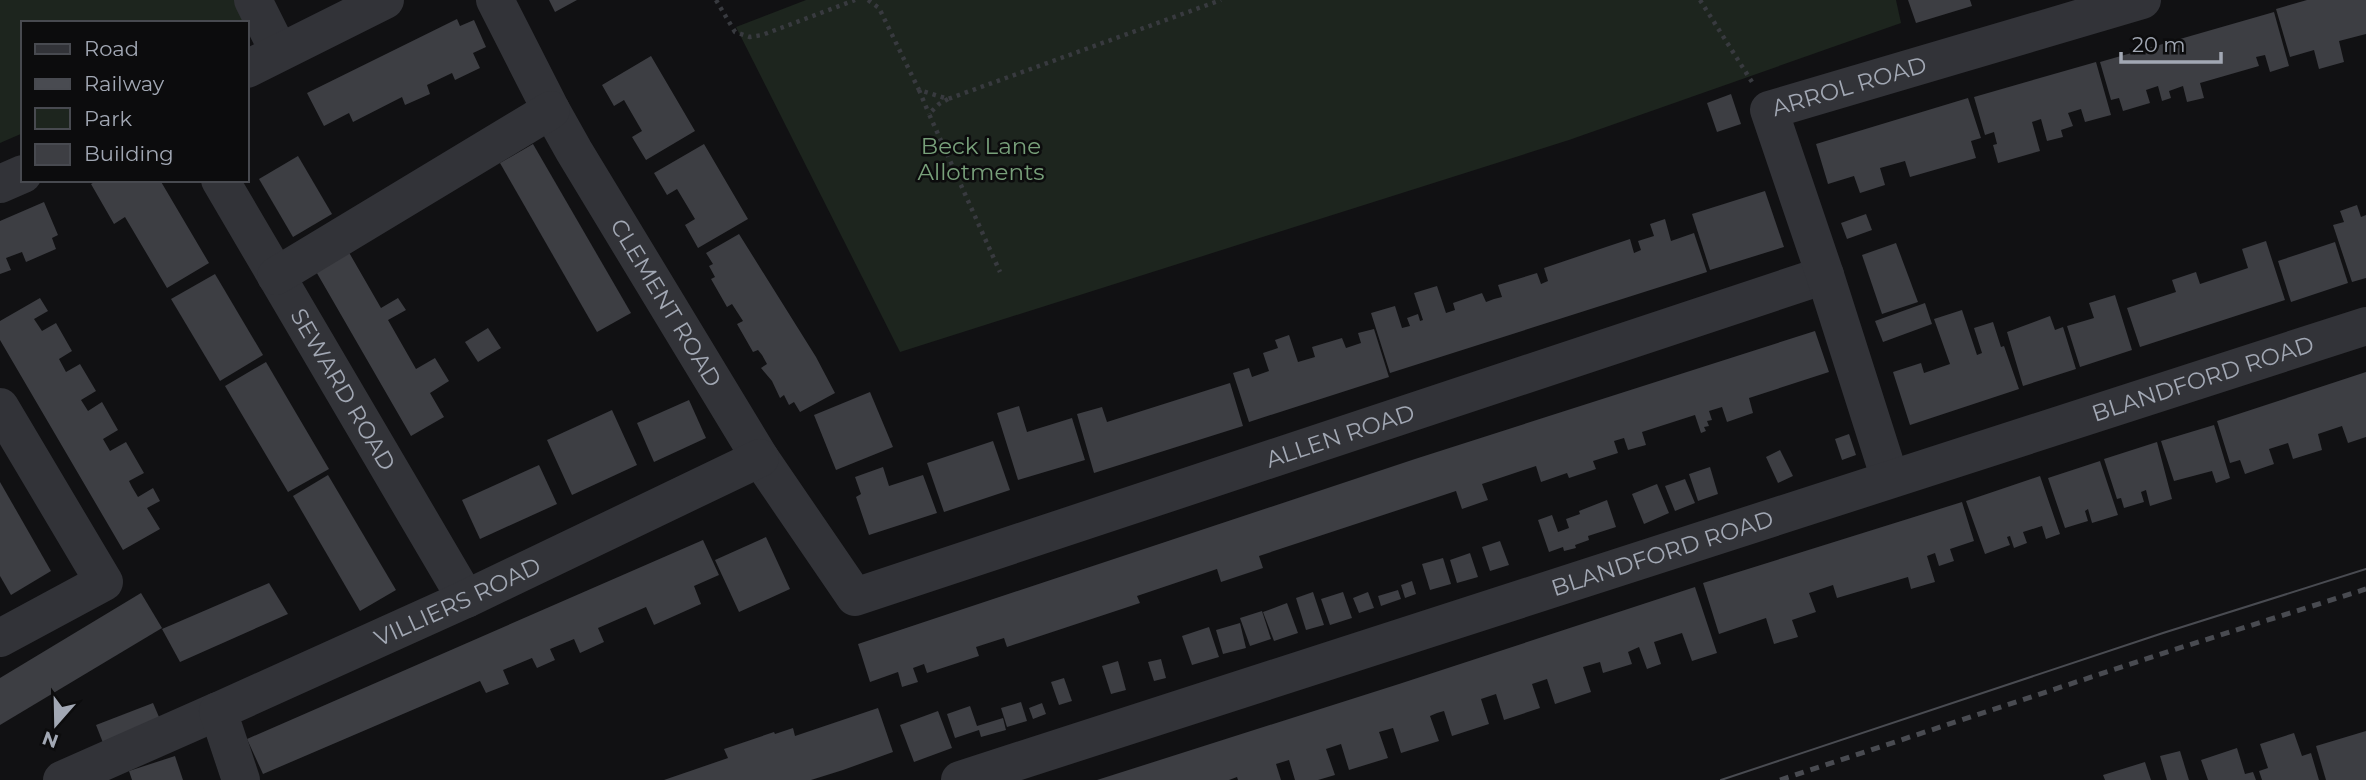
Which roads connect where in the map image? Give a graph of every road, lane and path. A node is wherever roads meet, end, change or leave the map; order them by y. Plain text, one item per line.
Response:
1 (253, 0) edge
2 (495, 0) edge
3 (716, 0) edge
4 (855, 0) edge
5 (868, 0) edge
6 (1221, 0) edge
7 (1700, 0) edge
8 (2142, 0) edge
9 (379, 1) edge
10 (263, 60) edge
11 (919, 90) junction
12 (948, 99) junction
13 (551, 110) junction
14 (1769, 110) junction
15 (929, 114) junction
16 (21, 175) edge
17 (221, 182) edge
18 (0, 184) edge
19 (1000, 272) dead end
20 (1825, 275) junction
21 (276, 276) junction
22 (2366, 326) edge
23 (0, 407) edge
24 (760, 458) junction
25 (1890, 479) junction
26 (855, 597) joint
27 (466, 599) junction
28 (0, 638) edge
29 (218, 711) junction
30 (62, 780) edge
31 (242, 780) edge
32 (960, 780) edge

1 - 10 street
2 - 13 street, CLEMENT ROAD
3 - 4 path
5 - 11 path
6 - 12 path
7 - 14 path
8 - 14 street, ARROL ROAD
9 - 10 street
11 - 12 path
11 - 15 path
12 - 15 path
13 - 21 street
13 - 24 street, CLEMENT ROAD
14 - 20 street, ARROL ROAD
15 - 19 path
16 - 18 street
17 - 21 street, SEWARD ROAD
20 - 25 street, ARROL ROAD
20 - 26 street, ALLEN ROAD
21 - 27 street, SEWARD ROAD
22 - 25 street, BLANDFORD ROAD
23 - 28 street
24 - 26 street, CLEMENT ROAD
24 - 27 street, VILLIERS ROAD
25 - 32 street, BLANDFORD ROAD
27 - 29 street, VILLIERS ROAD
29 - 30 street, VILLIERS ROAD
29 - 31 street

